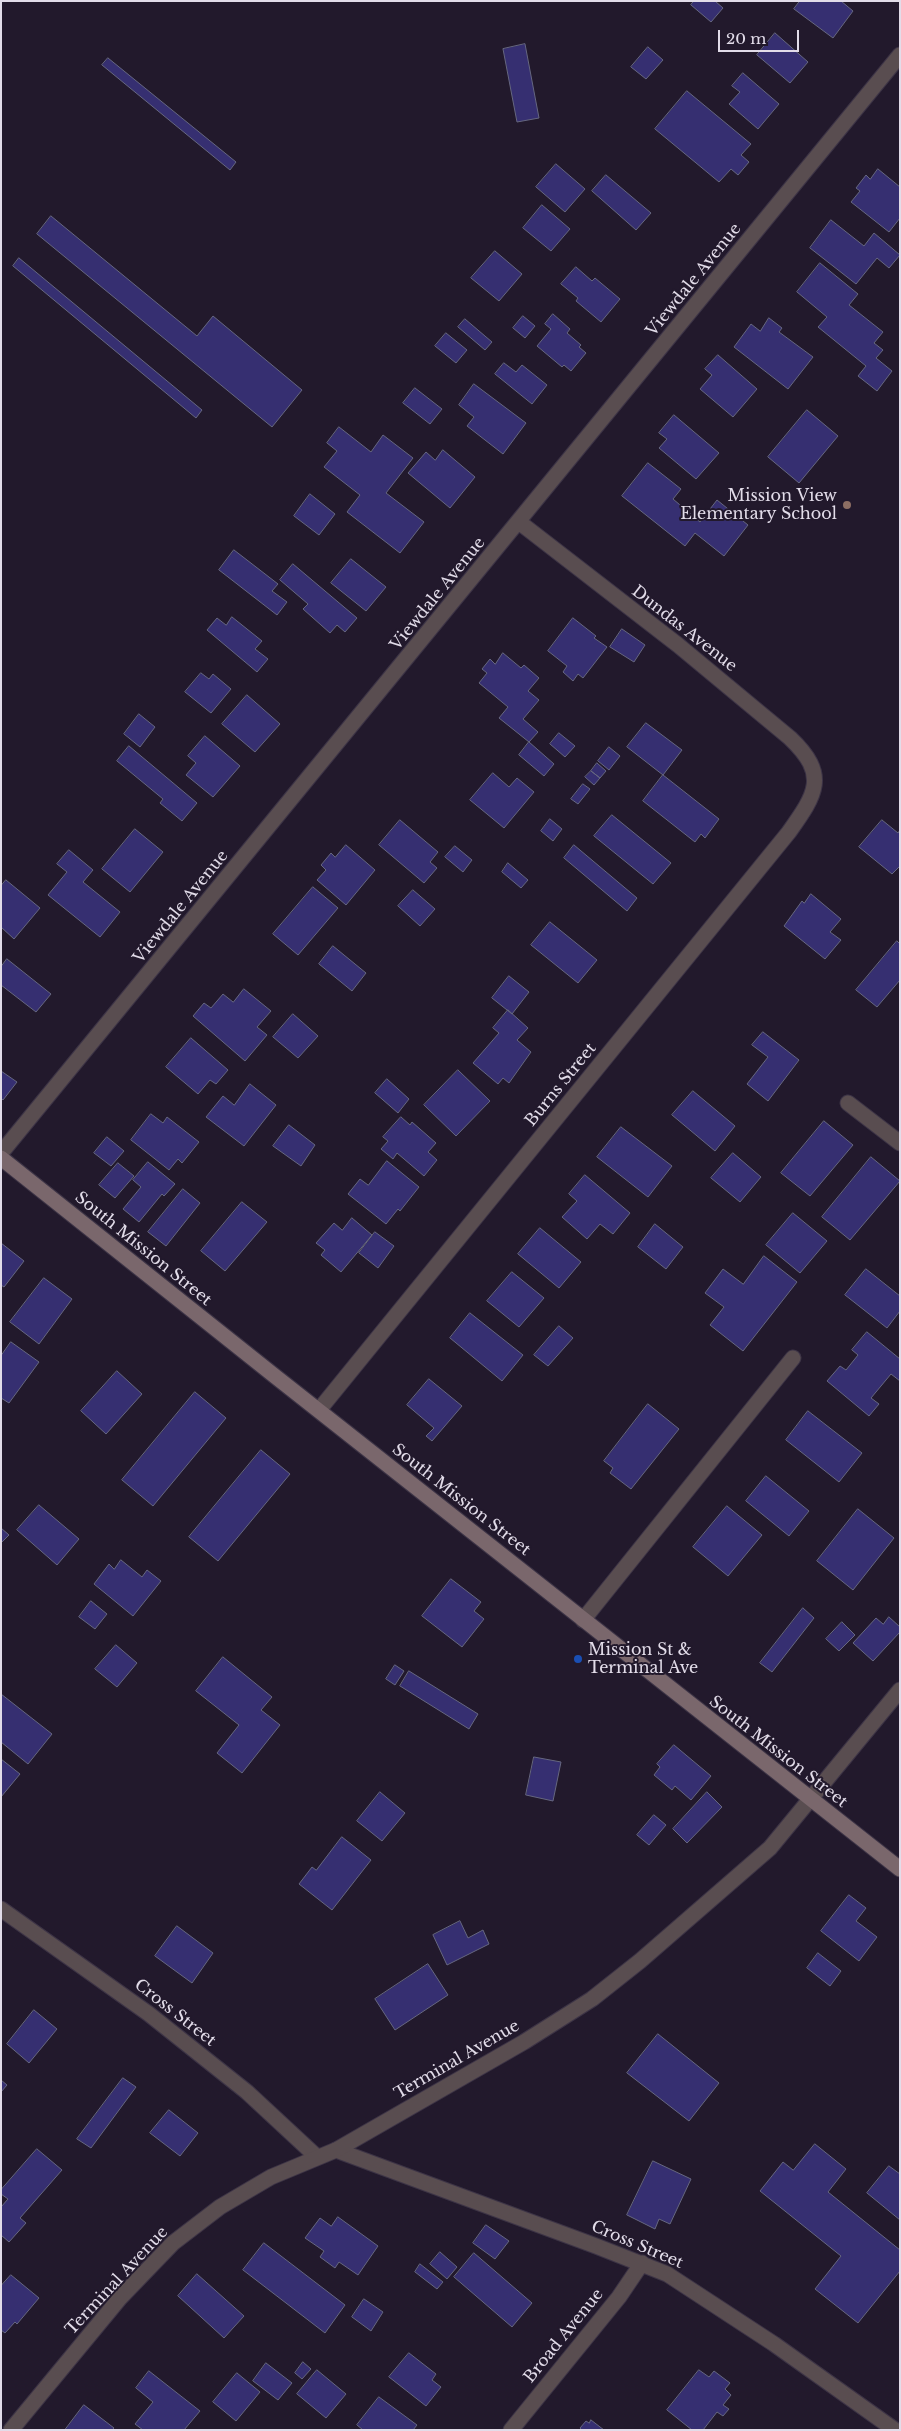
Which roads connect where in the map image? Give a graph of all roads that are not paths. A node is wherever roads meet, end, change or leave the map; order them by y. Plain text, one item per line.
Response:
1 (900, 55) edge
2 (519, 522) junction
3 (815, 775) joint
4 (848, 1103) dead end
5 (900, 1144) edge
6 (1, 1153) edge
7 (1, 1158) edge
8 (792, 1358) dead end
9 (319, 1410) junction
10 (583, 1620) junction
11 (900, 1690) edge
12 (810, 1800) junction
13 (900, 1869) edge
14 (1, 1909) edge
15 (336, 2150) junction
16 (317, 2157) junction
17 (642, 2263) junction
18 (11, 2430) edge
19 (511, 2430) edge
20 (894, 2430) edge

1 - 2 street, Viewdale Avenue
2 - 3 street, Dundas Avenue
2 - 6 street, Viewdale Avenue
3 - 9 street, Burns Street
4 - 5 street
7 - 9 main road, South Mission Street
8 - 10 street
9 - 10 main road, South Mission Street
10 - 12 main road, South Mission Street
11 - 12 street, Terminal Avenue
12 - 13 main road, South Mission Street
12 - 15 street, Terminal Avenue
14 - 16 street, Cross Street
15 - 16 street, Terminal Avenue
15 - 17 street, Cross Street
16 - 18 street, Terminal Avenue
17 - 19 street, Broad Avenue
17 - 20 street, Cross Street

